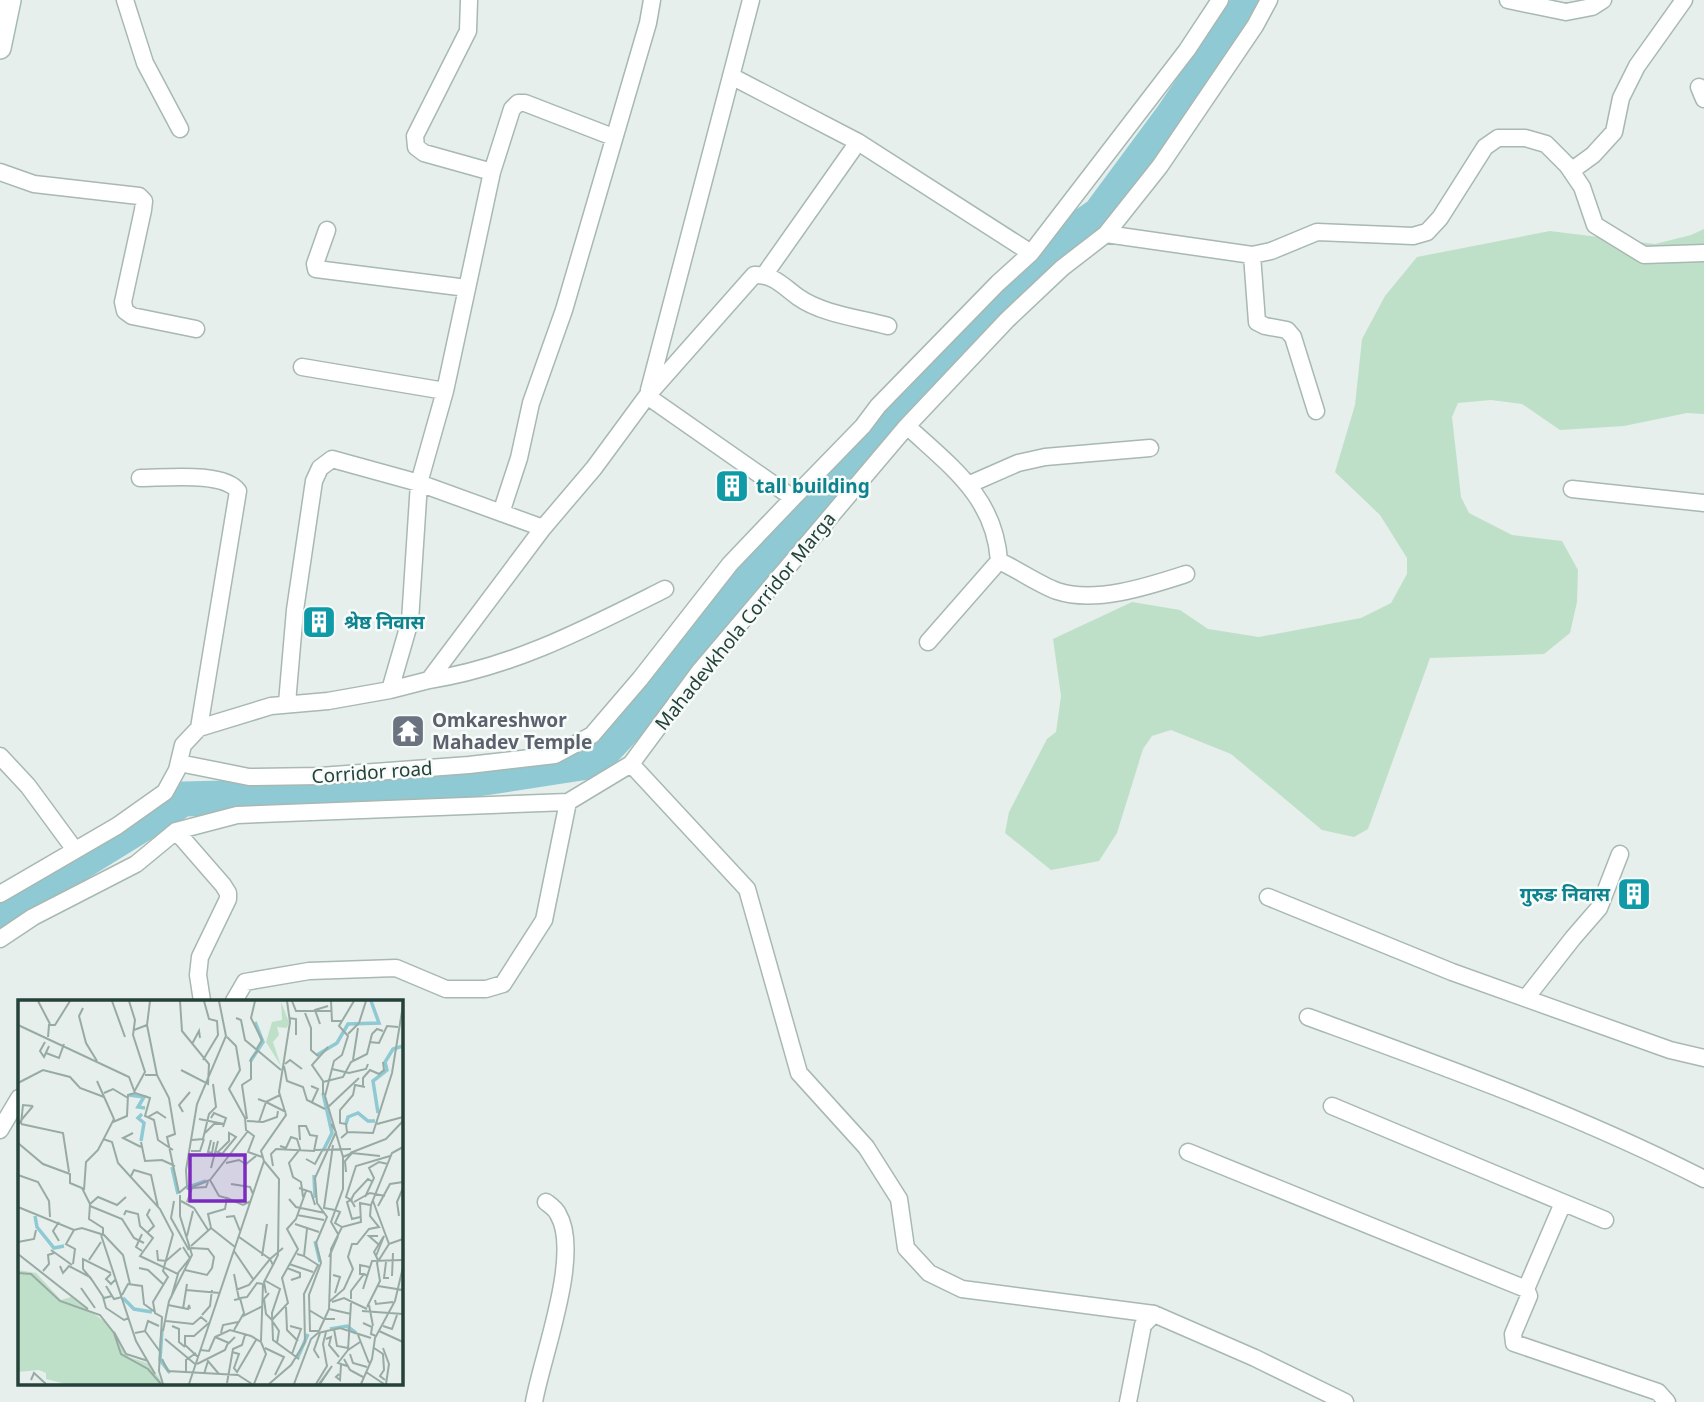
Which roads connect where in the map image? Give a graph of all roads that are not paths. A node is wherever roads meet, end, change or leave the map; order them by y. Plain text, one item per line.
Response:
1 (10, 0) edge
2 (125, 0) edge
3 (469, 0) edge
4 (652, 0) edge
5 (751, 0) edge
6 (1220, 0) edge
7 (1269, 0) edge
8 (1508, 0) edge
9 (1603, 0) edge
10 (1684, 0) edge
11 (0, 48) edge
12 (731, 76) junction
13 (180, 129) dead end
14 (613, 137) junction
15 (858, 142) junction
16 (1571, 171) junction
17 (0, 172) edge
18 (492, 172) junction
19 (327, 230) dead end
20 (1106, 234) junction
21 (1031, 253) junction
22 (1704, 253) edge
23 (1252, 255) junction
24 (765, 274) junction
25 (467, 288) junction
26 (888, 326) dead end
27 (196, 329) dead end
28 (302, 367) dead end
29 (445, 391) junction
30 (647, 396) junction
31 (1316, 411) dead end
32 (907, 426) junction
33 (1150, 448) dead end
34 (140, 478) dead end
35 (419, 483) junction
36 (970, 484) junction
37 (1572, 489) dead end
38 (793, 498) junction
39 (1704, 503) edge
40 (501, 513) junction
41 (543, 528) junction
42 (999, 561) junction
43 (1186, 574) dead end
44 (666, 589) dead end
45 (929, 642) dead end
46 (429, 680) junction
47 (390, 690) junction
48 (287, 703) junction
49 (199, 728) junction
50 (0, 756) edge
51 (179, 763) junction
52 (631, 764) junction
53 (568, 802) junction
54 (176, 831) junction
55 (75, 850) junction
56 (1620, 853) dead end
57 (0, 894) edge
58 (1268, 897) dead end
59 (0, 939) edge
60 (1525, 998) junction
61 (202, 1000) edge
62 (235, 1000) edge
63 (1308, 1017) dead end
64 (1704, 1058) edge
65 (18, 1100) edge
66 (1332, 1106) dead end
67 (0, 1130) edge
68 (1188, 1152) dead end
69 (1704, 1179) edge
70 (546, 1202) dead end
71 (1563, 1203) junction
72 (1605, 1220) dead end
73 (1526, 1289) junction
74 (1154, 1314) junction
75 (534, 1402) edge
76 (1128, 1402) edge
77 (1345, 1402) edge
78 (1667, 1402) edge

1 - 11 street
2 - 13 street
3 - 18 street
4 - 14 street
5 - 12 street
6 - 21 street, Corridor road
7 - 20 street, Mahadevkhola Corridor Marga
8 - 9 street
10 - 16 street
12 - 15 street
12 - 30 street
14 - 18 street
14 - 40 street
15 - 21 street
15 - 24 street
16 - 22 street
16 - 23 street
17 - 27 street
18 - 25 street
19 - 25 street
20 - 23 street
20 - 32 street, Mahadevkhola Corridor Marga
21 - 38 street, Corridor road
23 - 31 street
24 - 26 street
24 - 30 street
25 - 29 street
28 - 29 street
29 - 35 street
30 - 38 street
30 - 41 street
32 - 36 street
32 - 52 street, Mahadevkhola Corridor Marga
33 - 36 street
34 - 49 street
35 - 40 street
35 - 47 street
35 - 48 street
36 - 42 street
37 - 39 street
38 - 51 street, Corridor road
40 - 41 street
41 - 46 street
42 - 43 street
42 - 45 street
44 - 46 street
46 - 47 street
47 - 48 street
48 - 49 street
49 - 51 street
50 - 55 street
51 - 55 street
52 - 53 street, Mahadevkhola Corridor Marga
52 - 74 street
53 - 54 street, Mahadevkhola Corridor Marga
53 - 62 street
54 - 59 street, Mahadevkhola Corridor Marga
54 - 61 street
55 - 57 street
56 - 60 street
58 - 60 street
60 - 64 street
63 - 69 street
65 - 67 street
66 - 71 street
68 - 73 street
70 - 75 street
71 - 72 street
71 - 73 street
73 - 78 street
74 - 76 street
74 - 77 street

